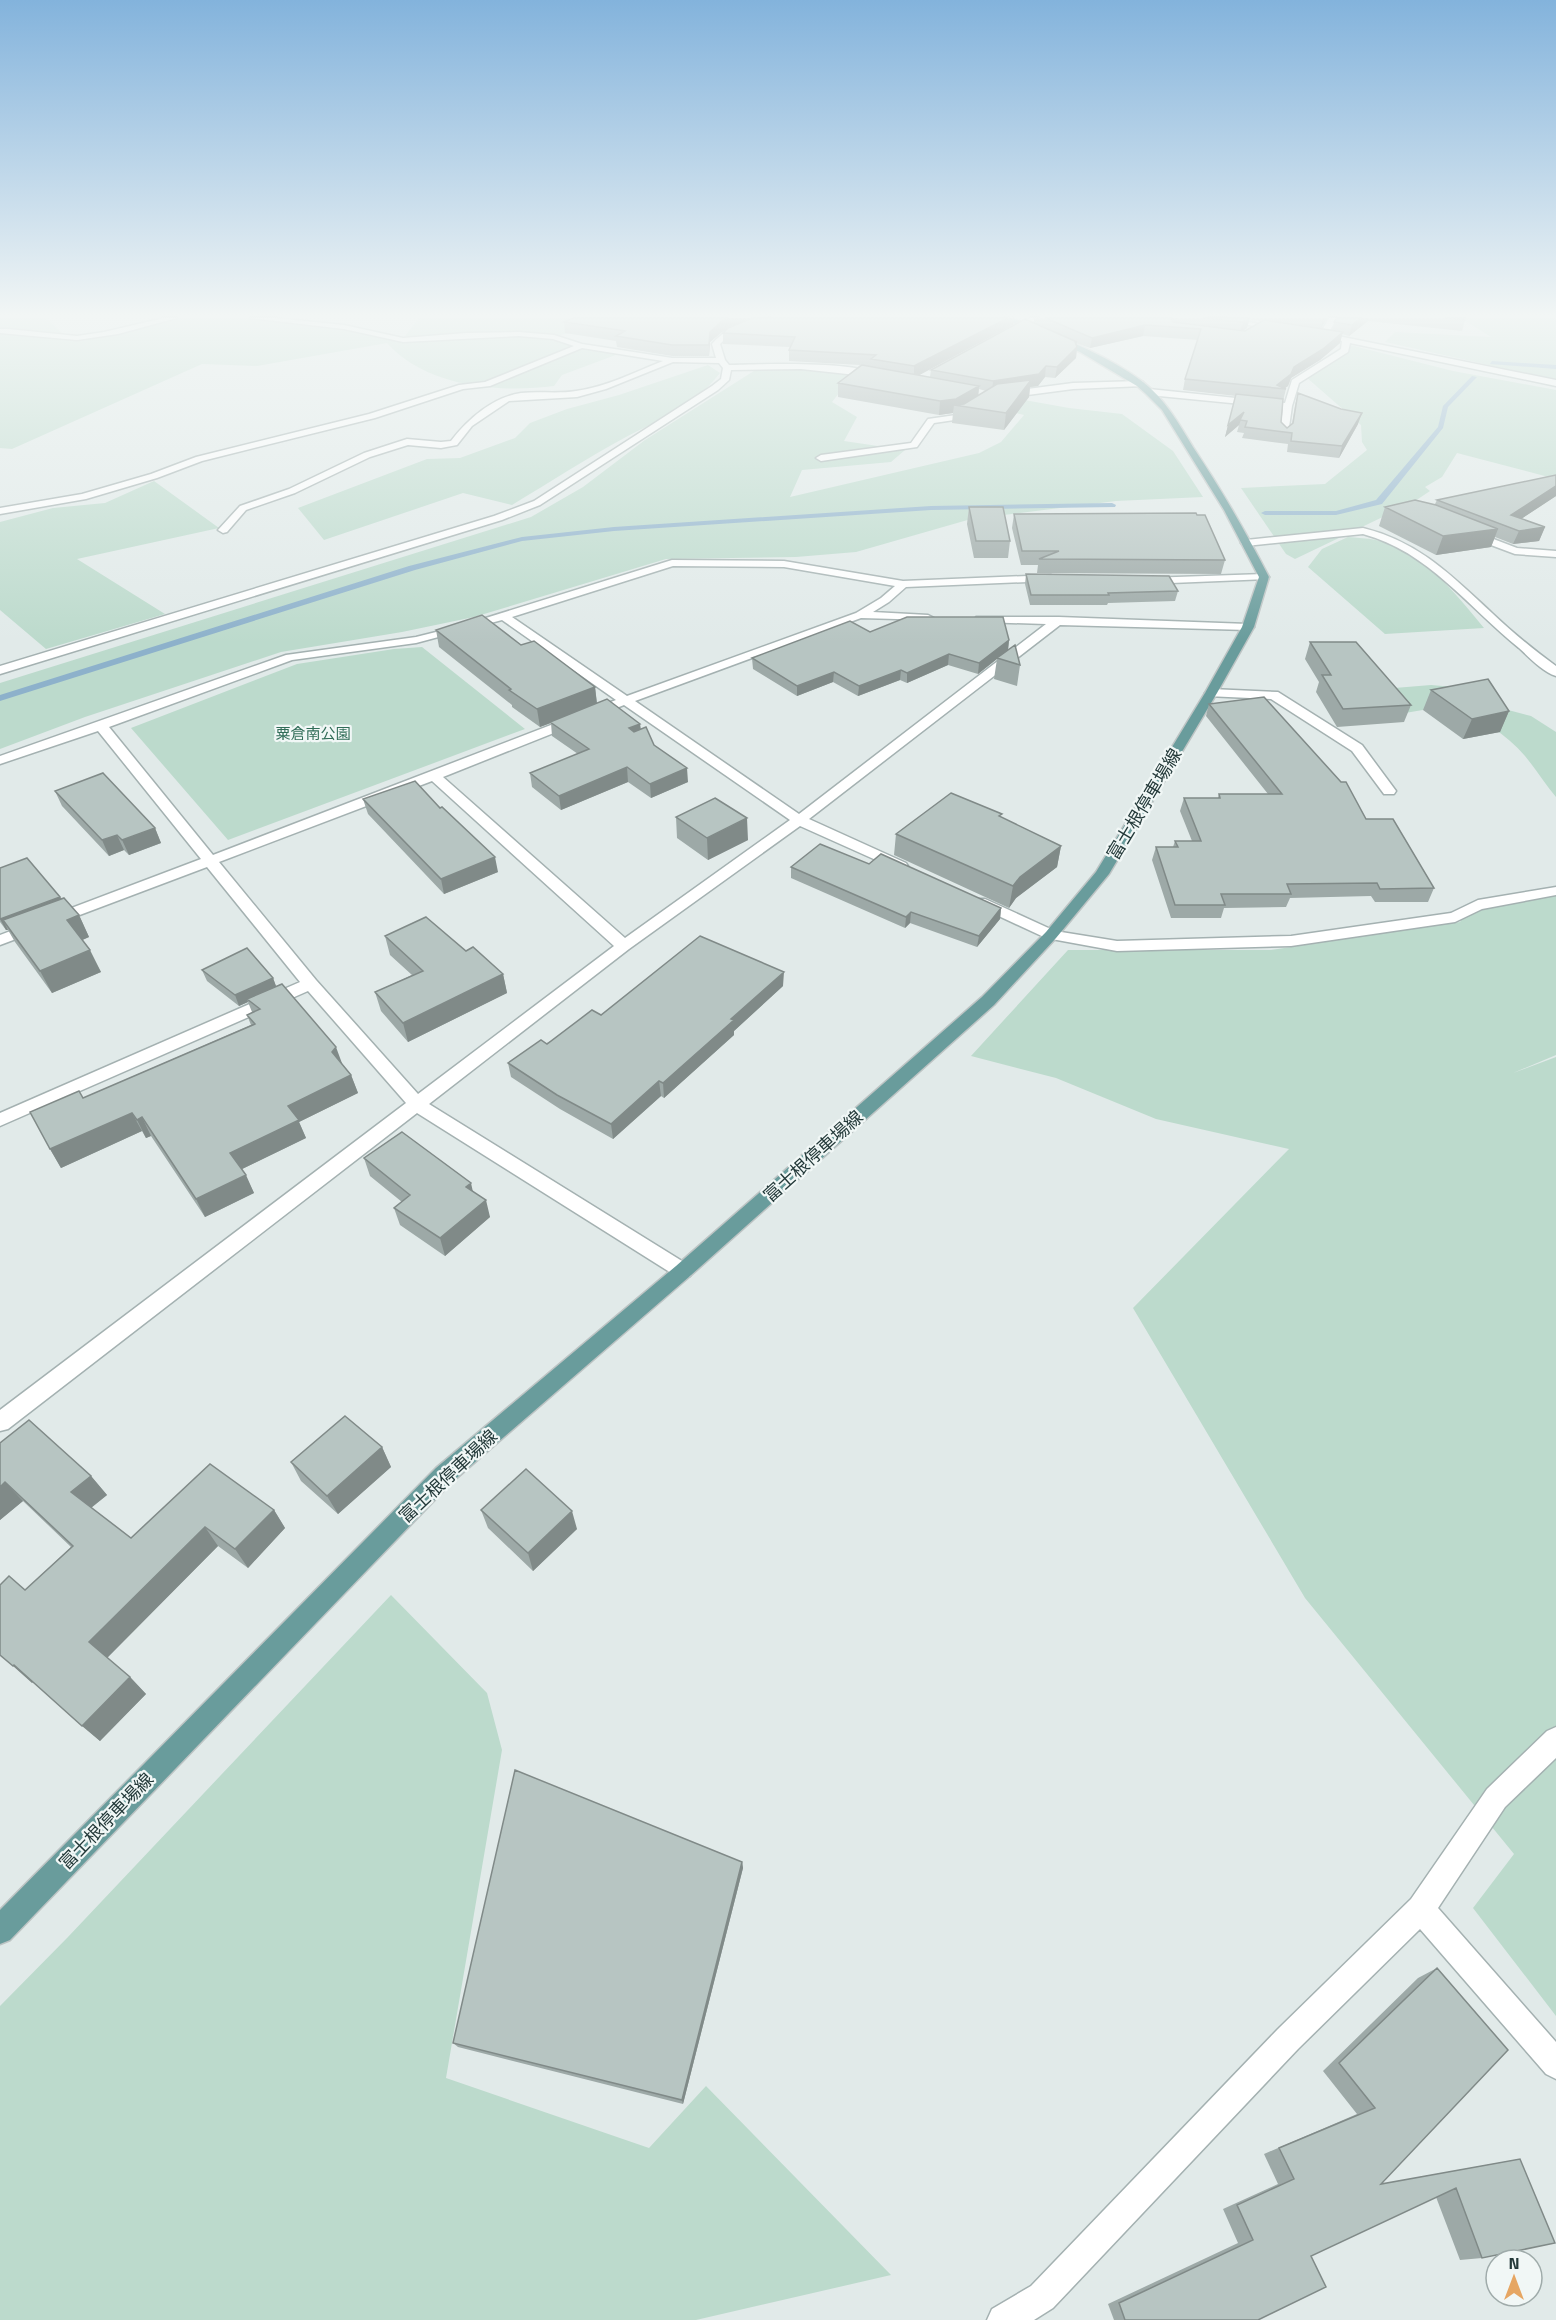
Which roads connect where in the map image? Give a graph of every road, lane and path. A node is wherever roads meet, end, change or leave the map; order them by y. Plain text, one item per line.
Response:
1 (331, 426) edge
2 (467, 426) edge
3 (656, 426) edge
4 (927, 426) edge
5 (1176, 426) edge
6 (1285, 426) edge
7 (1284, 434) edge
8 (822, 458) dead end
9 (0, 511) edge
10 (1372, 522) dead end
11 (223, 530) dead end
12 (1363, 531) junction
13 (1464, 531) edge
14 (1246, 543) junction
15 (1556, 554) edge
16 (1264, 576) junction
17 (1064, 579) edge
18 (1130, 580) edge
19 (903, 584) junction
20 (860, 615) junction
21 (504, 617) junction
22 (946, 618) edge
23 (968, 619) edge
24 (1059, 620) junction
25 (1248, 627) junction
26 (1554, 669) edge
27 (0, 670) edge
28 (1211, 693) junction
29 (627, 700) junction
30 (101, 726) junction
31 (0, 760) edge
32 (434, 776) junction
33 (1389, 791) dead end
34 (799, 820) junction
35 (210, 861) junction
36 (915, 872) edge
37 (1556, 891) edge
38 (967, 896) edge
39 (1051, 935) junction
40 (0, 940) edge
41 (624, 946) junction
42 (310, 984) junction
43 (418, 1105) junction
44 (0, 1120) edge
45 (683, 1271) junction
46 (0, 1422) edge
47 (1556, 1740) edge
48 (1421, 1909) junction
49 (0, 1930) edge
50 (1556, 2064) edge
51 (1003, 2320) edge

1 - 9 street
2 - 11 street
3 - 27 street
4 - 8 street
5 - 14 main road
6 - 7 street
10 - 12 street
12 - 14 street
12 - 26 street
13 - 15 street
14 - 16 main road
16 - 18 street
16 - 25 main road, 富士根停車場線
17 - 19 street
19 - 20 street
19 - 21 street
20 - 22 street
20 - 29 street
21 - 29 street
21 - 30 street
23 - 24 street
24 - 25 street
24 - 34 street
25 - 28 main road, 富士根停車場線
28 - 33 street
28 - 39 main road, 富士根停車場線
29 - 32 street
29 - 34 street
30 - 31 street
30 - 35 street
32 - 35 street
32 - 41 street
34 - 36 street
34 - 41 street
35 - 40 street
35 - 42 street
37 - 39 street
38 - 39 street
39 - 45 main road, 富士根停車場線
41 - 43 street
42 - 43 street
42 - 44 street
43 - 45 street
43 - 46 street
45 - 49 main road, 富士根停車場線
47 - 48 street
48 - 50 street
48 - 51 street

